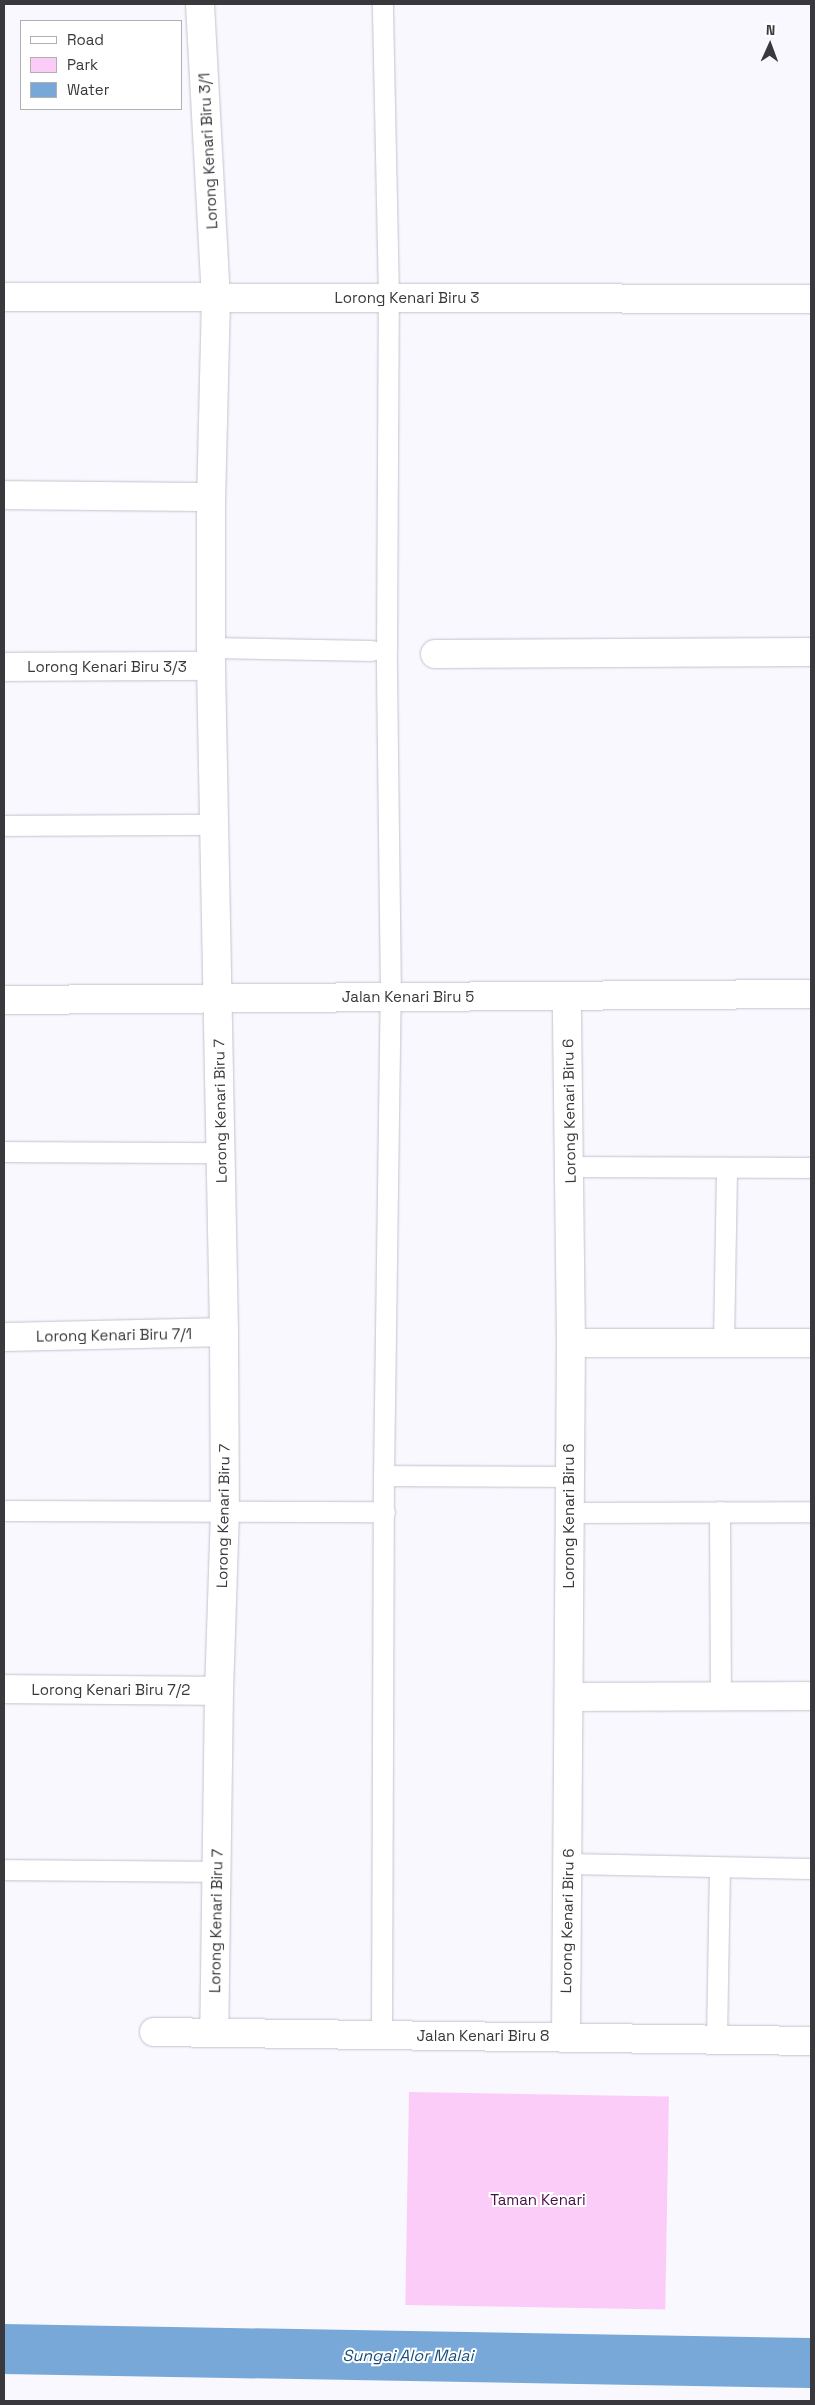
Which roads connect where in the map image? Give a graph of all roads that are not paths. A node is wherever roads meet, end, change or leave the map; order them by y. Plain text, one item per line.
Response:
1 (200, 4) edge
2 (383, 4) edge
3 (810, 295) edge
4 (4, 297) edge
5 (216, 298) junction
6 (389, 298) junction
7 (4, 495) edge
8 (211, 497) junction
9 (372, 651) dead end
10 (811, 652) edge
11 (436, 654) dead end
12 (211, 657) junction
13 (4, 667) edge
14 (214, 825) junction
15 (4, 826) edge
16 (811, 994) edge
17 (567, 996) junction
18 (391, 998) junction
19 (218, 999) junction
20 (4, 1000) edge
21 (4, 1152) edge
22 (221, 1153) junction
23 (570, 1167) junction
24 (727, 1168) junction
25 (811, 1168) edge
26 (224, 1332) junction
27 (4, 1337) edge
28 (571, 1343) junction
29 (724, 1343) junction
30 (811, 1343) edge
31 (384, 1476) junction
32 (568, 1477) junction
33 (4, 1511) edge
34 (225, 1511) junction
35 (385, 1512) junction
36 (720, 1512) junction
37 (811, 1512) edge
38 (568, 1513) junction
39 (4, 1689) edge
40 (219, 1690) junction
41 (721, 1695) junction
42 (811, 1696) edge
43 (570, 1697) junction
44 (568, 1864) junction
45 (720, 1868) junction
46 (811, 1869) edge
47 (4, 1870) edge
48 (217, 1872) junction
49 (154, 2032) dead end
50 (214, 2033) junction
51 (382, 2035) junction
52 (566, 2037) junction
53 (717, 2040) junction
54 (811, 2041) edge

1 - 5 street, Lorong Kenari Biru 3/1
2 - 6 lane
3 - 6 street, Lorong Kenari Biru 3
4 - 5 street, Lorong Kenari Biru 3
5 - 6 street, Lorong Kenari Biru 3
5 - 8 street, Lorong Kenari Biru 3/1
6 - 18 lane
7 - 8 street
8 - 12 street, Lorong Kenari Biru 3/1
9 - 12 lane
10 - 11 street
12 - 13 street, Lorong Kenari Biru 3/3
12 - 14 street, Lorong Kenari Biru 7
14 - 15 lane
14 - 19 street, Lorong Kenari Biru 7
16 - 17 street, Jalan Kenari Biru 5
17 - 18 street, Jalan Kenari Biru 5
17 - 23 street, Lorong Kenari Biru 6
18 - 19 street, Jalan Kenari Biru 5
18 - 31 lane
19 - 20 street, Jalan Kenari Biru 5
19 - 22 street, Lorong Kenari Biru 7
21 - 22 lane
22 - 26 street, Lorong Kenari Biru 7
23 - 24 lane
23 - 28 street, Lorong Kenari Biru 6
24 - 25 lane
24 - 29 lane
26 - 27 street, Lorong Kenari Biru 7/1
26 - 34 street, Lorong Kenari Biru 7
28 - 29 street
28 - 32 street, Lorong Kenari Biru 6
29 - 30 street
31 - 32 lane
31 - 35 lane
32 - 38 street, Lorong Kenari Biru 6
33 - 34 lane
34 - 35 lane
34 - 40 street, Lorong Kenari Biru 7
35 - 51 lane
36 - 37 lane
36 - 38 lane
36 - 41 lane
38 - 43 street, Lorong Kenari Biru 6
39 - 40 street, Lorong Kenari Biru 7/2
40 - 48 street, Lorong Kenari Biru 7
41 - 42 street
41 - 43 street
43 - 44 street, Lorong Kenari Biru 6
44 - 45 lane
44 - 52 street, Lorong Kenari Biru 6
45 - 46 lane
45 - 53 lane
47 - 48 lane
48 - 50 street, Lorong Kenari Biru 7
49 - 50 street, Jalan Kenari Biru 8
50 - 51 street, Jalan Kenari Biru 8
51 - 52 street, Jalan Kenari Biru 8
52 - 53 street, Jalan Kenari Biru 8
53 - 54 street, Jalan Kenari Biru 8

